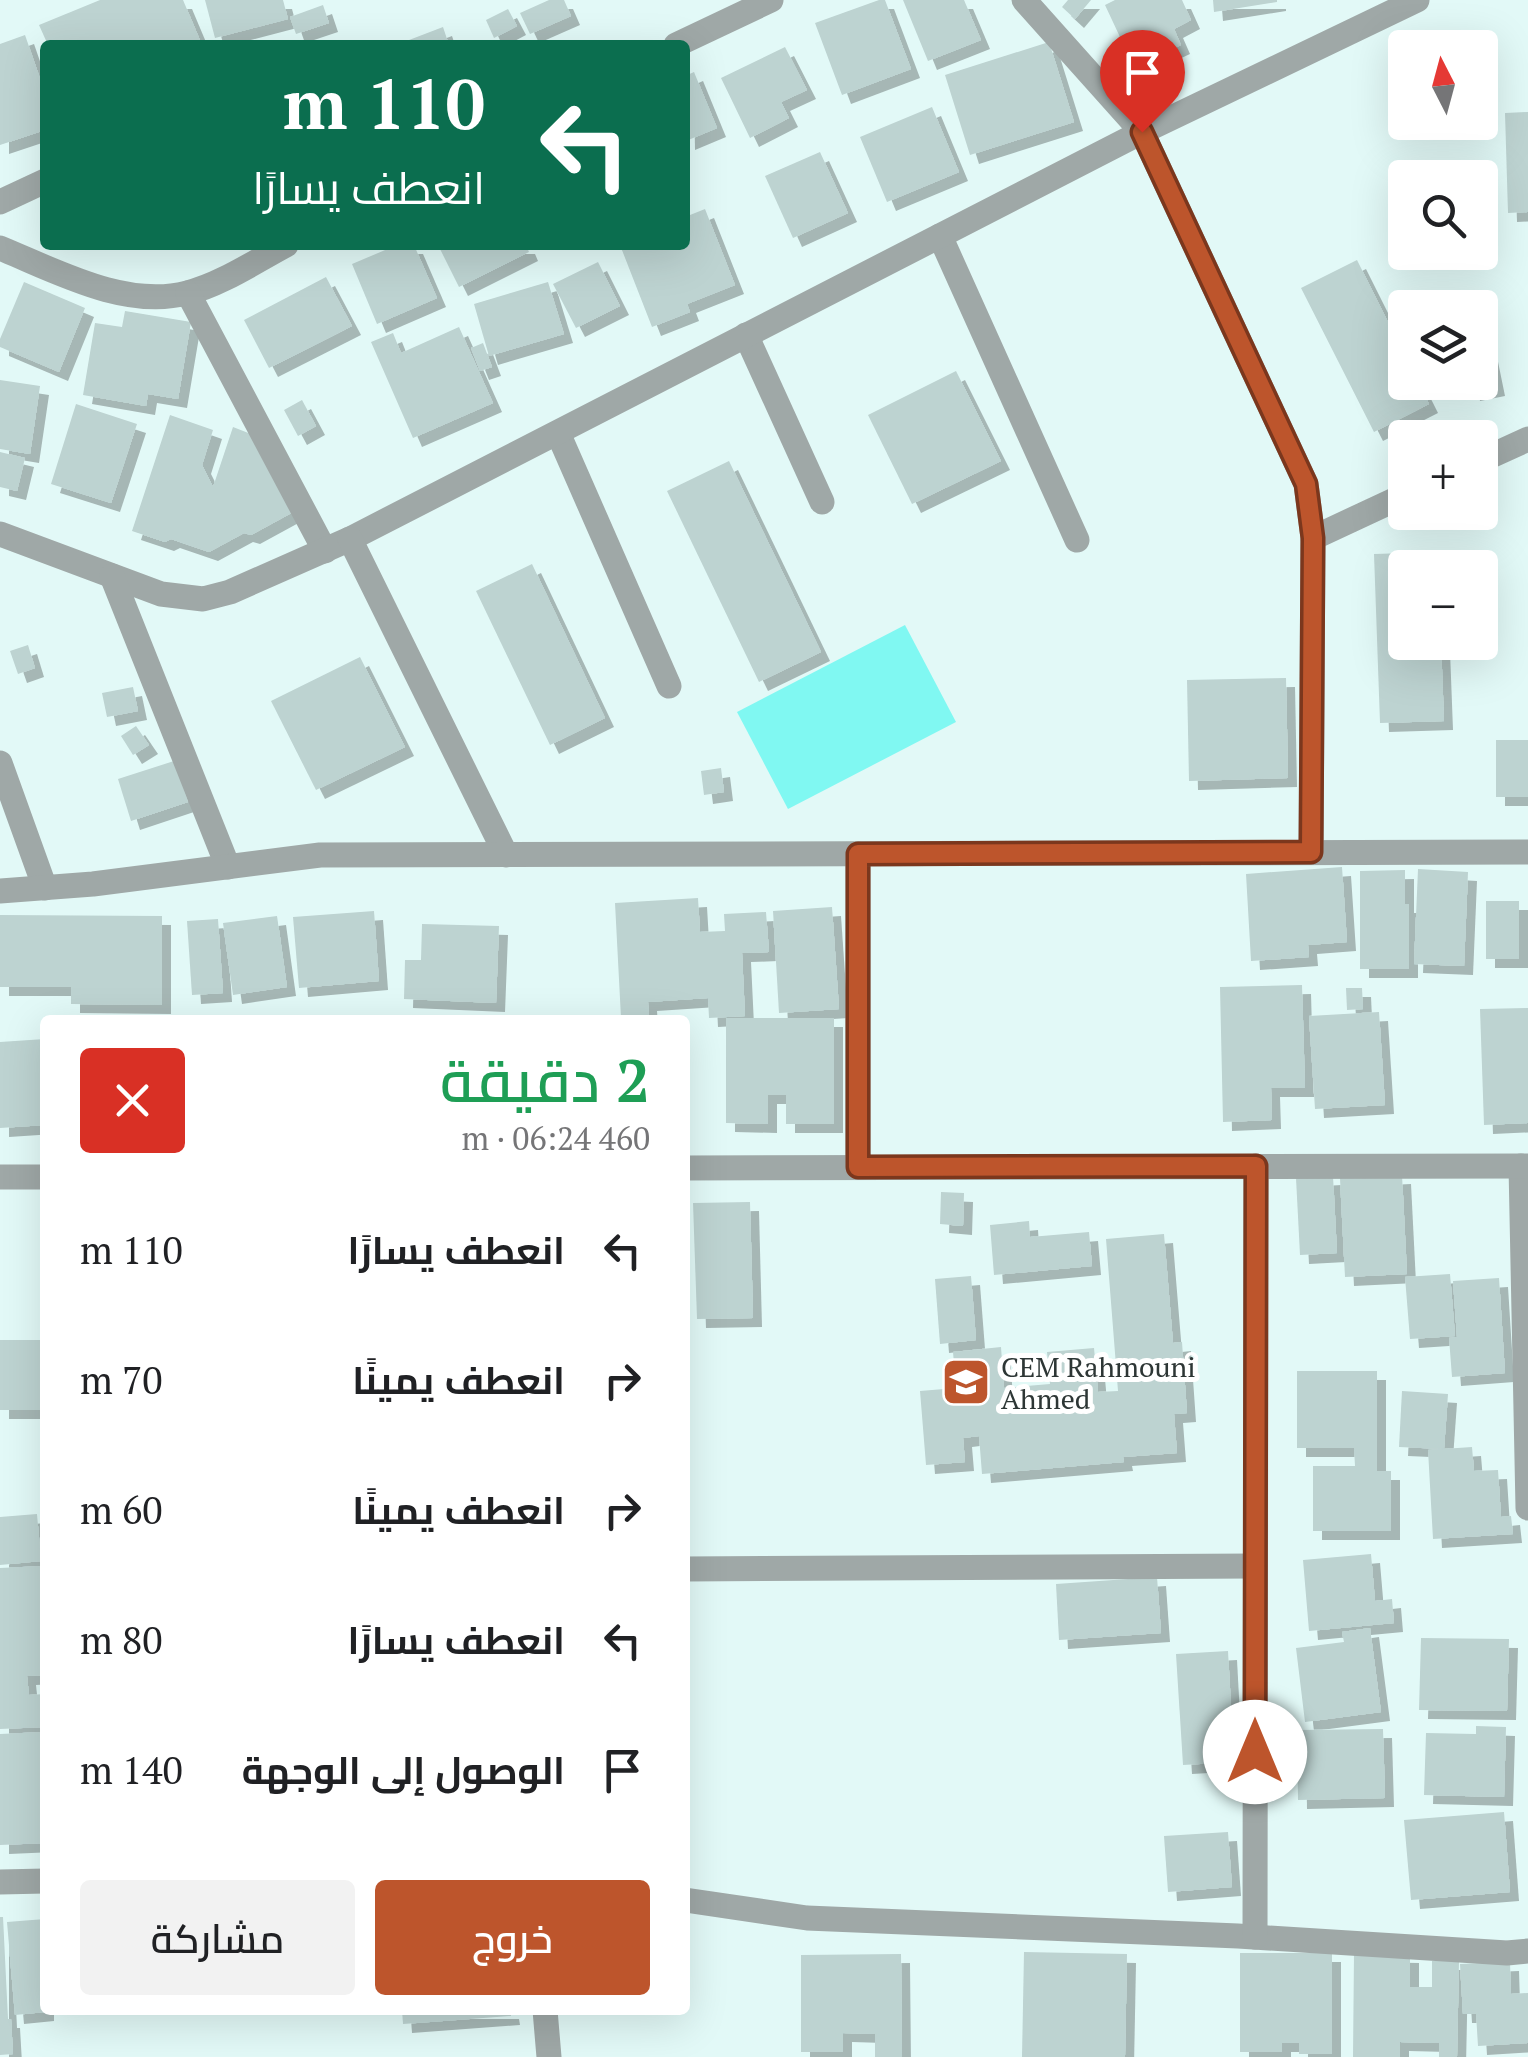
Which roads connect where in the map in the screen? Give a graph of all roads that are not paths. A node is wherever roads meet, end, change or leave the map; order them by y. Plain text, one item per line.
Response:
1 (770, 0) edge
2 (1024, 0) edge
3 (1417, 0) edge
4 (686, 40) edge
5 (1142, 132) junction
6 (40, 183) edge
7 (0, 202) edge
8 (940, 236) junction
9 (0, 248) edge
10 (276, 250) edge
11 (188, 293) junction
12 (746, 335) junction
13 (558, 433) junction
14 (1528, 439) edge
15 (1498, 453) edge
16 (822, 502) dead end
17 (1388, 503) edge
18 (0, 534) edge
19 (350, 538) junction
20 (1313, 538) junction
21 (1078, 540) dead end
22 (326, 551) junction
23 (112, 576) junction
24 (668, 686) dead end
25 (0, 763) edge
26 (1311, 852) junction
27 (1528, 852) edge
28 (858, 854) junction
29 (506, 855) junction
30 (228, 867) junction
31 (45, 888) junction
32 (0, 892) edge
33 (1256, 1166) junction
34 (1525, 1166) edge
35 (858, 1167) junction
36 (690, 1168) edge
37 (0, 1177) edge
38 (40, 1177) edge
39 (1528, 1508) edge
40 (1255, 1566) junction
41 (690, 1569) edge
42 (40, 1881) edge
43 (0, 1882) edge
44 (690, 1901) edge
45 (1255, 1937) junction
46 (1528, 1951) edge
47 (545, 2015) edge
48 (548, 2057) edge

1 - 4 street
2 - 5 street
3 - 5 street
5 - 8 street
5 - 20 street
6 - 7 street
8 - 12 street
8 - 21 street
9 - 11 street
10 - 11 street
11 - 22 street
12 - 13 street
12 - 16 street
13 - 19 street
13 - 24 street
14 - 15 street
17 - 20 street
18 - 23 street
19 - 22 street
19 - 29 street
20 - 26 street
22 - 23 street
23 - 30 street
25 - 31 street
26 - 27 street
26 - 28 street
28 - 29 street
28 - 35 street
29 - 30 street
30 - 31 street
31 - 32 street
33 - 34 street
33 - 35 street
33 - 40 street
34 - 39 street
35 - 36 street
37 - 38 street
40 - 41 street
40 - 45 street
42 - 43 street
44 - 45 street
45 - 46 street
47 - 48 street

